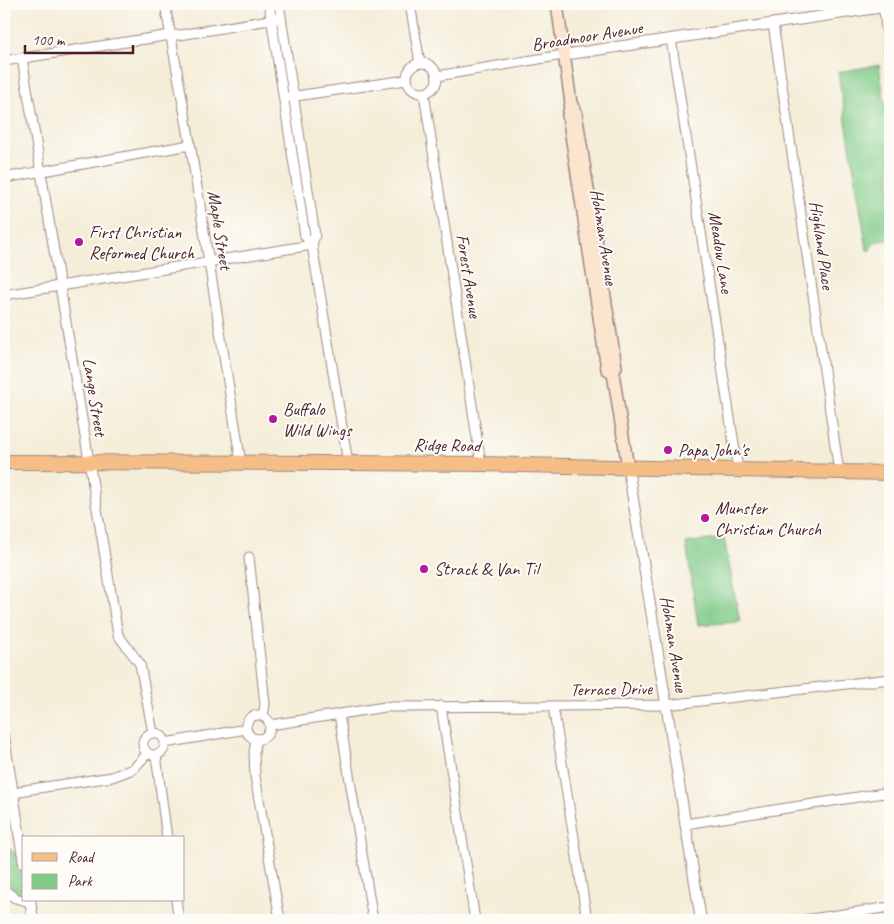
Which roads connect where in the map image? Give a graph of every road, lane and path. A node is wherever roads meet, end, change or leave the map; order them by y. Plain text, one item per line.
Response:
1 (165, 4) edge
2 (269, 4) edge
3 (279, 4) edge
4 (410, 4) edge
5 (556, 4) edge
6 (886, 6) edge
7 (276, 19) junction
8 (773, 24) junction
9 (170, 35) junction
10 (671, 40) junction
11 (563, 55) junction
12 (22, 58) junction
13 (890, 59) edge
14 (4, 61) edge
15 (420, 63) junction
16 (437, 76) junction
17 (406, 80) junction
18 (424, 94) junction
19 (293, 96) junction
20 (283, 98) junction
21 (190, 145) junction
22 (41, 172) junction
23 (4, 178) edge
24 (312, 245) junction
25 (209, 261) junction
26 (60, 286) junction
27 (4, 295) edge
28 (4, 462) edge
29 (348, 462) junction
30 (89, 463) junction
31 (241, 463) junction
32 (481, 464) junction
33 (628, 468) junction
34 (738, 470) junction
35 (839, 472) junction
36 (890, 473) edge
37 (248, 556) dead end
38 (890, 679) edge
39 (666, 705) junction
40 (441, 706) junction
41 (553, 706) junction
42 (339, 714) junction
43 (263, 716) junction
44 (270, 726) junction
45 (246, 729) junction
46 (152, 733) junction
47 (4, 738) edge
48 (256, 739) junction
49 (165, 743) junction
50 (152, 754) junction
51 (890, 792) edge
52 (8, 797) edge
53 (685, 824) junction
54 (167, 836) edge
55 (22, 855) edge
56 (4, 890) edge
57 (22, 900) edge
58 (30, 902) edge
59 (176, 902) edge
60 (890, 907) edge
61 (33, 920) edge
62 (179, 920) edge
63 (280, 920) edge
64 (373, 920) edge
65 (475, 920) edge
66 (586, 920) edge
67 (701, 920) edge
68 (805, 920) edge

1 - 9 street, Maple Street
2 - 7 street
3 - 7 street
4 - 15 street
5 - 11 main road, Hohman Avenue
6 - 8 street, Broadmoor Avenue
6 - 13 street
7 - 9 street
7 - 19 street
7 - 20 street
8 - 10 street, Broadmoor Avenue
8 - 35 street, Highland Place
9 - 12 street
9 - 21 street, Maple Street
10 - 11 street, Broadmoor Avenue
10 - 34 street, Meadow Lane
11 - 16 street, Broadmoor Avenue
11 - 33 main road, Hohman Avenue
12 - 14 street
12 - 22 street, Lange Street
15 - 16 street
15 - 17 street
16 - 18 street
17 - 18 street
17 - 19 street
18 - 32 street, Forest Avenue
19 - 20 street
19 - 24 street
20 - 24 street
21 - 22 street
21 - 25 street, Maple Street
22 - 23 street
22 - 26 street, Lange Street
24 - 25 street
24 - 29 street
25 - 26 street
25 - 31 street, Maple Street
26 - 27 street
26 - 30 street, Lange Street
28 - 30 main road, Ridge Road
29 - 31 main road, Ridge Road
29 - 32 main road, Ridge Road
30 - 31 main road, Ridge Road
30 - 46 street, Lange Street
32 - 33 main road, Ridge Road
33 - 34 main road, Ridge Road
33 - 39 street, Hohman Avenue
34 - 35 main road, Ridge Road
35 - 36 main road, Ridge Road
37 - 43 street
38 - 39 street, Terrace Drive
39 - 41 street, Terrace Drive
39 - 53 street, Hohman Avenue
40 - 41 street, Terrace Drive
40 - 42 street, Terrace Drive
40 - 65 street
41 - 66 street
42 - 44 street, Terrace Drive
42 - 64 street
43 - 44 street
43 - 45 street
44 - 48 street
45 - 48 street
45 - 49 street
46 - 49 street
46 - 50 street
47 - 52 street
48 - 63 street
49 - 50 street
50 - 52 street
50 - 54 street
51 - 53 street
52 - 55 street
53 - 67 street, Hohman Avenue
56 - 57 street
58 - 61 street
59 - 62 street
60 - 68 street

